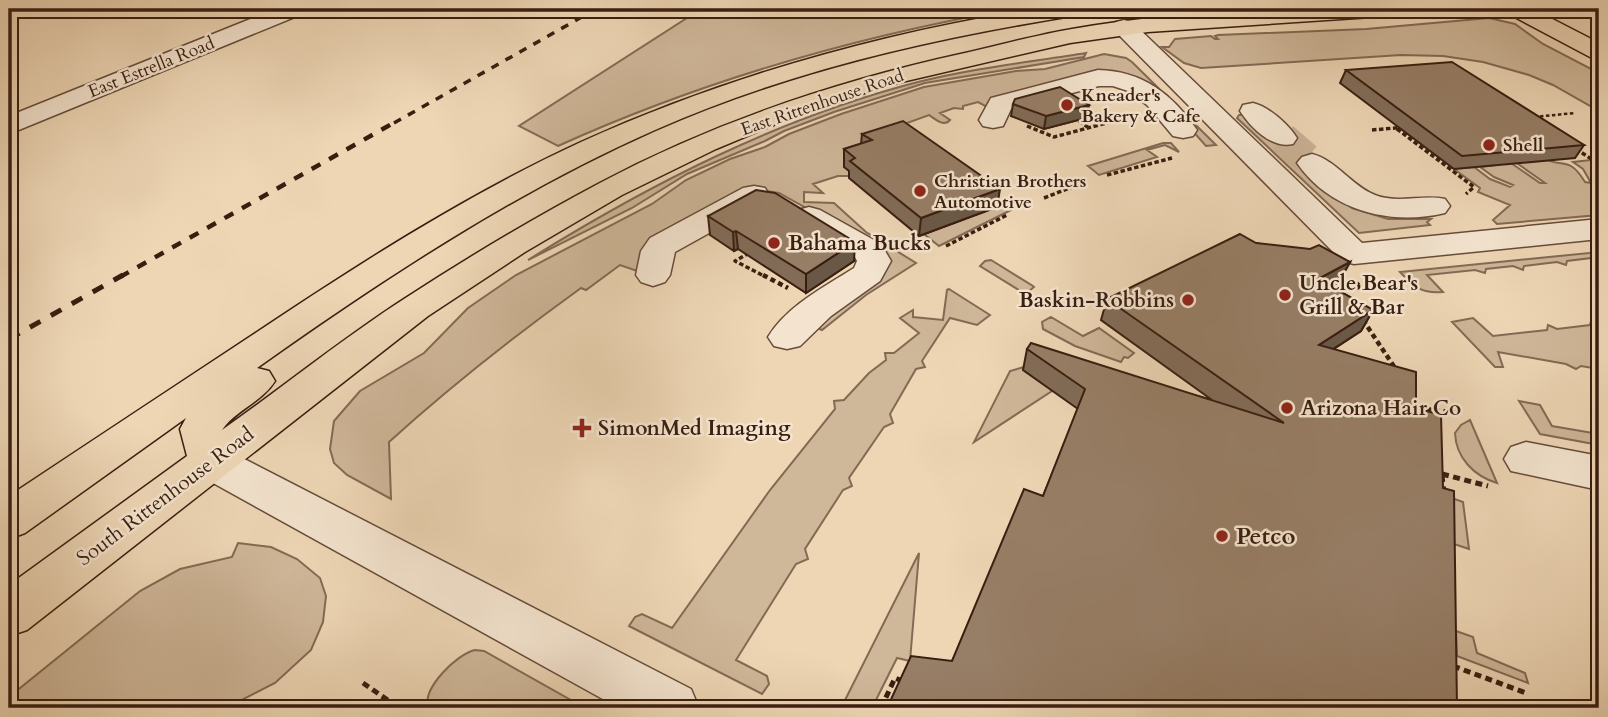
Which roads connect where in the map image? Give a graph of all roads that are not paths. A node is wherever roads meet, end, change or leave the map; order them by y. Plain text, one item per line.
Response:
1 (294, 9) edge
2 (824, 9) edge
3 (849, 9) edge
4 (1072, 9) edge
5 (1096, 9) edge
6 (1387, 9) edge
7 (1517, 9) edge
8 (1558, 9) edge
9 (1124, 27) junction
10 (1599, 30) edge
11 (1599, 52) edge
12 (910, 72) junction
13 (1001, 111) road end
14 (1253, 111) dead end
15 (9, 126) edge
16 (1283, 138) tunnel mouth
17 (1181, 143) road end
18 (1312, 163) tunnel mouth
19 (1434, 206) dead end
20 (453, 222) junction
21 (1599, 229) edge
22 (653, 275) dead end
23 (787, 337) dead end
24 (322, 378) joint
25 (1526, 459) dead end
26 (211, 461) junction
27 (1599, 472) edge
28 (9, 520) edge
29 (9, 614) edge
30 (672, 708) edge

1 - 15 street, East Estrella Road
2 - 3 street
4 - 20 main road, East Rittenhouse Road
5 - 12 main road
6 - 9 main road, East Rittenhouse Road
7 - 11 main road
8 - 10 main road
9 - 12 main road, East Rittenhouse Road
9 - 21 street
12 - 24 main road, East Rittenhouse Road
13 - 17 street
14 - 16 street
18 - 19 street
20 - 26 main road
20 - 28 main road, East Rittenhouse Road
22 - 23 street
24 - 26 main road, South Rittenhouse Road
25 - 27 street
26 - 29 main road, South Rittenhouse Road
26 - 30 street

